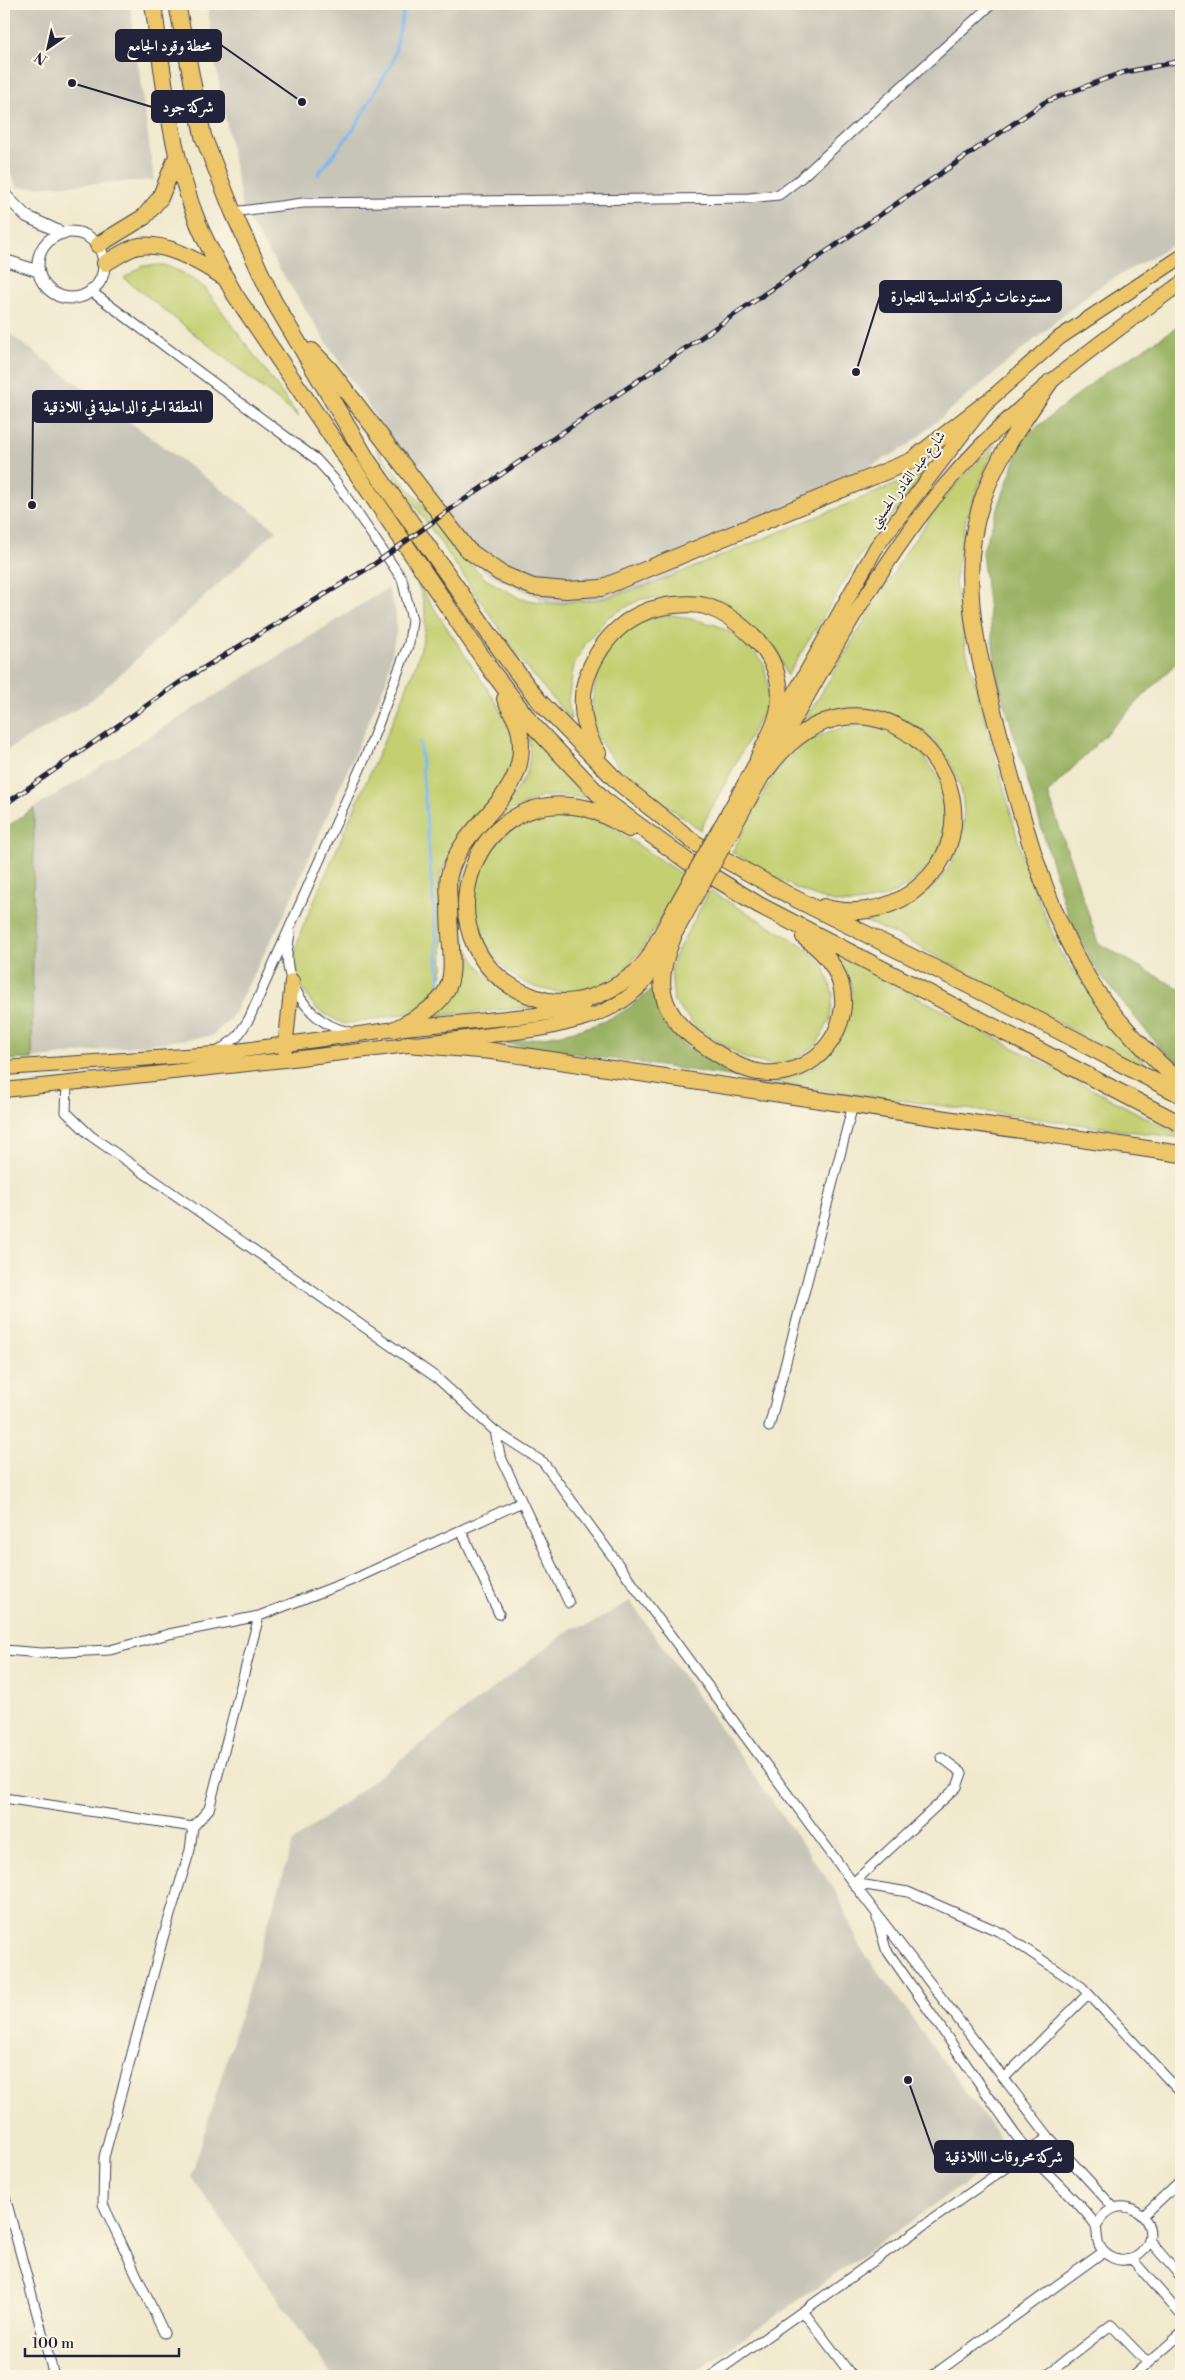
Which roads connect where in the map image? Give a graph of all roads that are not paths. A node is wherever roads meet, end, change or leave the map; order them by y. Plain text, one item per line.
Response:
1 (153, 4) edge
2 (176, 4) edge
3 (992, 4) edge
4 (177, 156) junction
5 (4, 194) edge
6 (233, 212) junction
7 (62, 233) junction
8 (98, 245) junction
9 (1181, 257) edge
10 (4, 260) edge
11 (105, 263) junction
12 (38, 271) junction
13 (226, 278) junction
14 (1181, 282) edge
15 (92, 292) junction
16 (292, 330) junction
17 (1050, 382) junction
18 (987, 402) junction
19 (491, 670) junction
20 (761, 766) junction
21 (618, 782) junction
22 (688, 861) junction
23 (792, 897) junction
24 (759, 905) junction
25 (680, 911) junction
26 (292, 923) junction
27 (673, 937) junction
28 (639, 970) junction
29 (292, 981) junction
30 (395, 1029) junction
31 (360, 1034) junction
32 (285, 1043) junction
33 (407, 1044) junction
34 (215, 1054) junction
35 (284, 1060) junction
36 (4, 1068) edge
37 (67, 1083) junction
38 (1181, 1083) edge
39 (4, 1090) edge
40 (1181, 1095) edge
41 (854, 1105) junction
42 (1181, 1124) edge
43 (1181, 1154) edge
44 (769, 1427) dead end
45 (495, 1431) junction
46 (522, 1502) junction
47 (461, 1530) junction
48 (569, 1603) dead end
49 (499, 1614) dead end
50 (259, 1616) junction
51 (4, 1650) edge
52 (941, 1757) dead end
53 (4, 1798) edge
54 (193, 1827) junction
55 (853, 1883) junction
56 (876, 1913) junction
57 (1088, 1994) junction
58 (1004, 2078) junction
59 (1181, 2093) edge
60 (1049, 2137) junction
61 (1028, 2152) junction
62 (1181, 2180) edge
63 (4, 2193) edge
64 (1114, 2208) junction
65 (1143, 2216) junction
66 (1097, 2226) junction
67 (1149, 2240) junction
68 (1103, 2252) junction
69 (1132, 2259) junction
70 (1181, 2277) edge
71 (802, 2311) junction
72 (1181, 2315) edge
73 (164, 2333) dead end
74 (1181, 2334) edge
75 (1148, 2363) junction
76 (54, 2376) edge
77 (711, 2376) edge
78 (852, 2376) edge
79 (932, 2376) edge
80 (1045, 2376) edge
81 (1133, 2376) edge

1 - 4 highway
2 - 6 highway
3 - 6 street
4 - 8 highway
4 - 13 highway
5 - 7 street
6 - 16 highway
7 - 8 street
7 - 12 street
8 - 11 street
9 - 18 main road, شارع عبد القادر الحسيني
10 - 12 street
11 - 13 highway
11 - 15 street
12 - 15 street
13 - 19 highway
14 - 17 main road, شارع عبد القادر الحسيني
15 - 26 street
16 - 18 highway
16 - 21 highway
17 - 20 main road, شارع عبد القادر الحسيني
17 - 38 highway
18 - 20 main road, شارع عبد القادر الحسيني
19 - 22 highway
19 - 30 highway
20 - 21 highway
20 - 23 highway
20 - 25 main road, شارع عبد القادر الحسيني, bridge
21 - 23 highway
22 - 24 highway
22 - 28 highway
23 - 40 highway
24 - 27 highway
24 - 42 highway
25 - 27 main road
25 - 28 main road
26 - 29 street
26 - 34 street
27 - 33 main road
28 - 30 main road
29 - 31 street
29 - 32 main road
30 - 31 main road
31 - 32 main road
32 - 34 main road
32 - 35 main road
33 - 35 main road
33 - 41 highway
34 - 36 main road
35 - 37 main road
37 - 39 main road
37 - 45 street
41 - 43 highway
41 - 44 street
45 - 46 street
45 - 55 street
46 - 47 street
46 - 48 street
47 - 49 street
47 - 50 street
50 - 51 street
50 - 54 street
52 - 55 street
53 - 54 street
54 - 73 street
55 - 56 street
55 - 57 street
56 - 58 street
56 - 61 street
57 - 58 street
57 - 59 street
58 - 60 street
60 - 61 street
60 - 64 street
61 - 66 street
61 - 71 street
62 - 65 street
63 - 76 street
64 - 65 street
64 - 66 street
65 - 67 street
66 - 68 street
67 - 69 street
67 - 70 street
68 - 69 street
68 - 79 street
69 - 72 street
71 - 77 street
71 - 78 street
74 - 75 street
75 - 80 street
75 - 81 street

